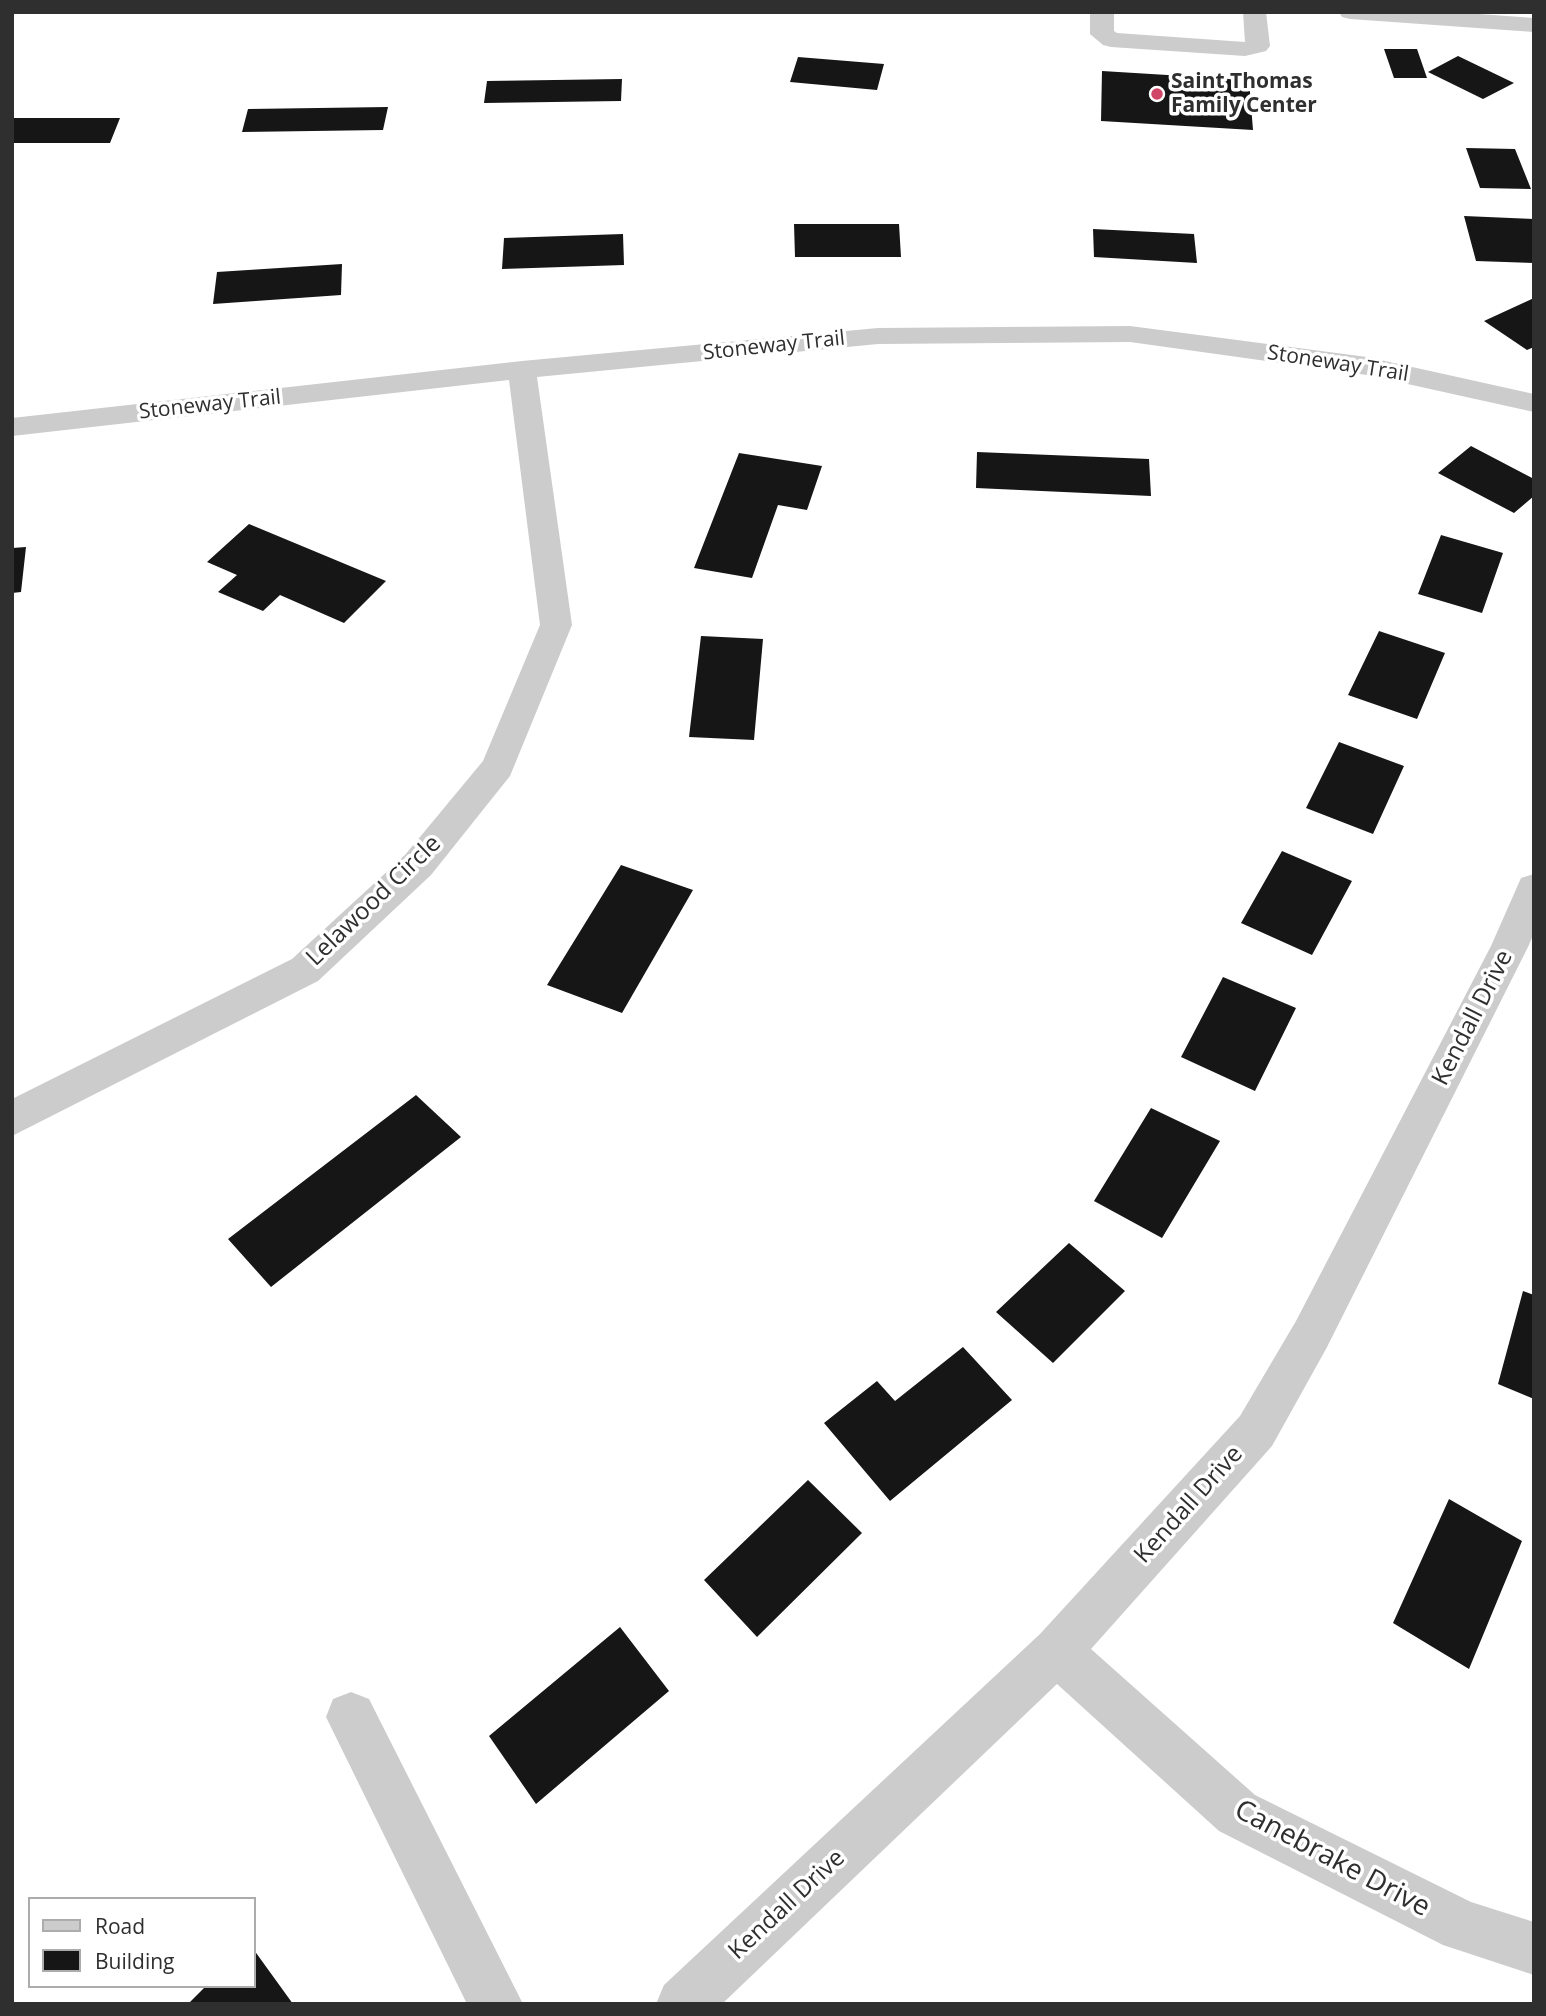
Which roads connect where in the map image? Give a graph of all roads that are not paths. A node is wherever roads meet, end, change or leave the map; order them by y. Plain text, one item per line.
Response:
1 (1102, 12) edge
2 (1254, 12) edge
3 (1350, 12) edge
4 (1534, 25) edge
5 (522, 370) junction
6 (1534, 402) edge
7 (12, 426) edge
8 (1534, 888) edge
9 (1521, 952) edge
10 (12, 1119) edge
11 (1057, 1651) junction
12 (351, 1717) dead end
13 (1534, 1949) edge
14 (496, 2004) edge
15 (683, 2004) edge

1 - 2 street
3 - 4 street
5 - 6 street, Stoneway Trail
5 - 7 street, Stoneway Trail
5 - 10 street, Lelawood Circle
8 - 9 street, Kendall Drive
9 - 11 street, Kendall Drive
11 - 13 street, Canebrake Drive
11 - 15 street, Kendall Drive
12 - 14 street

